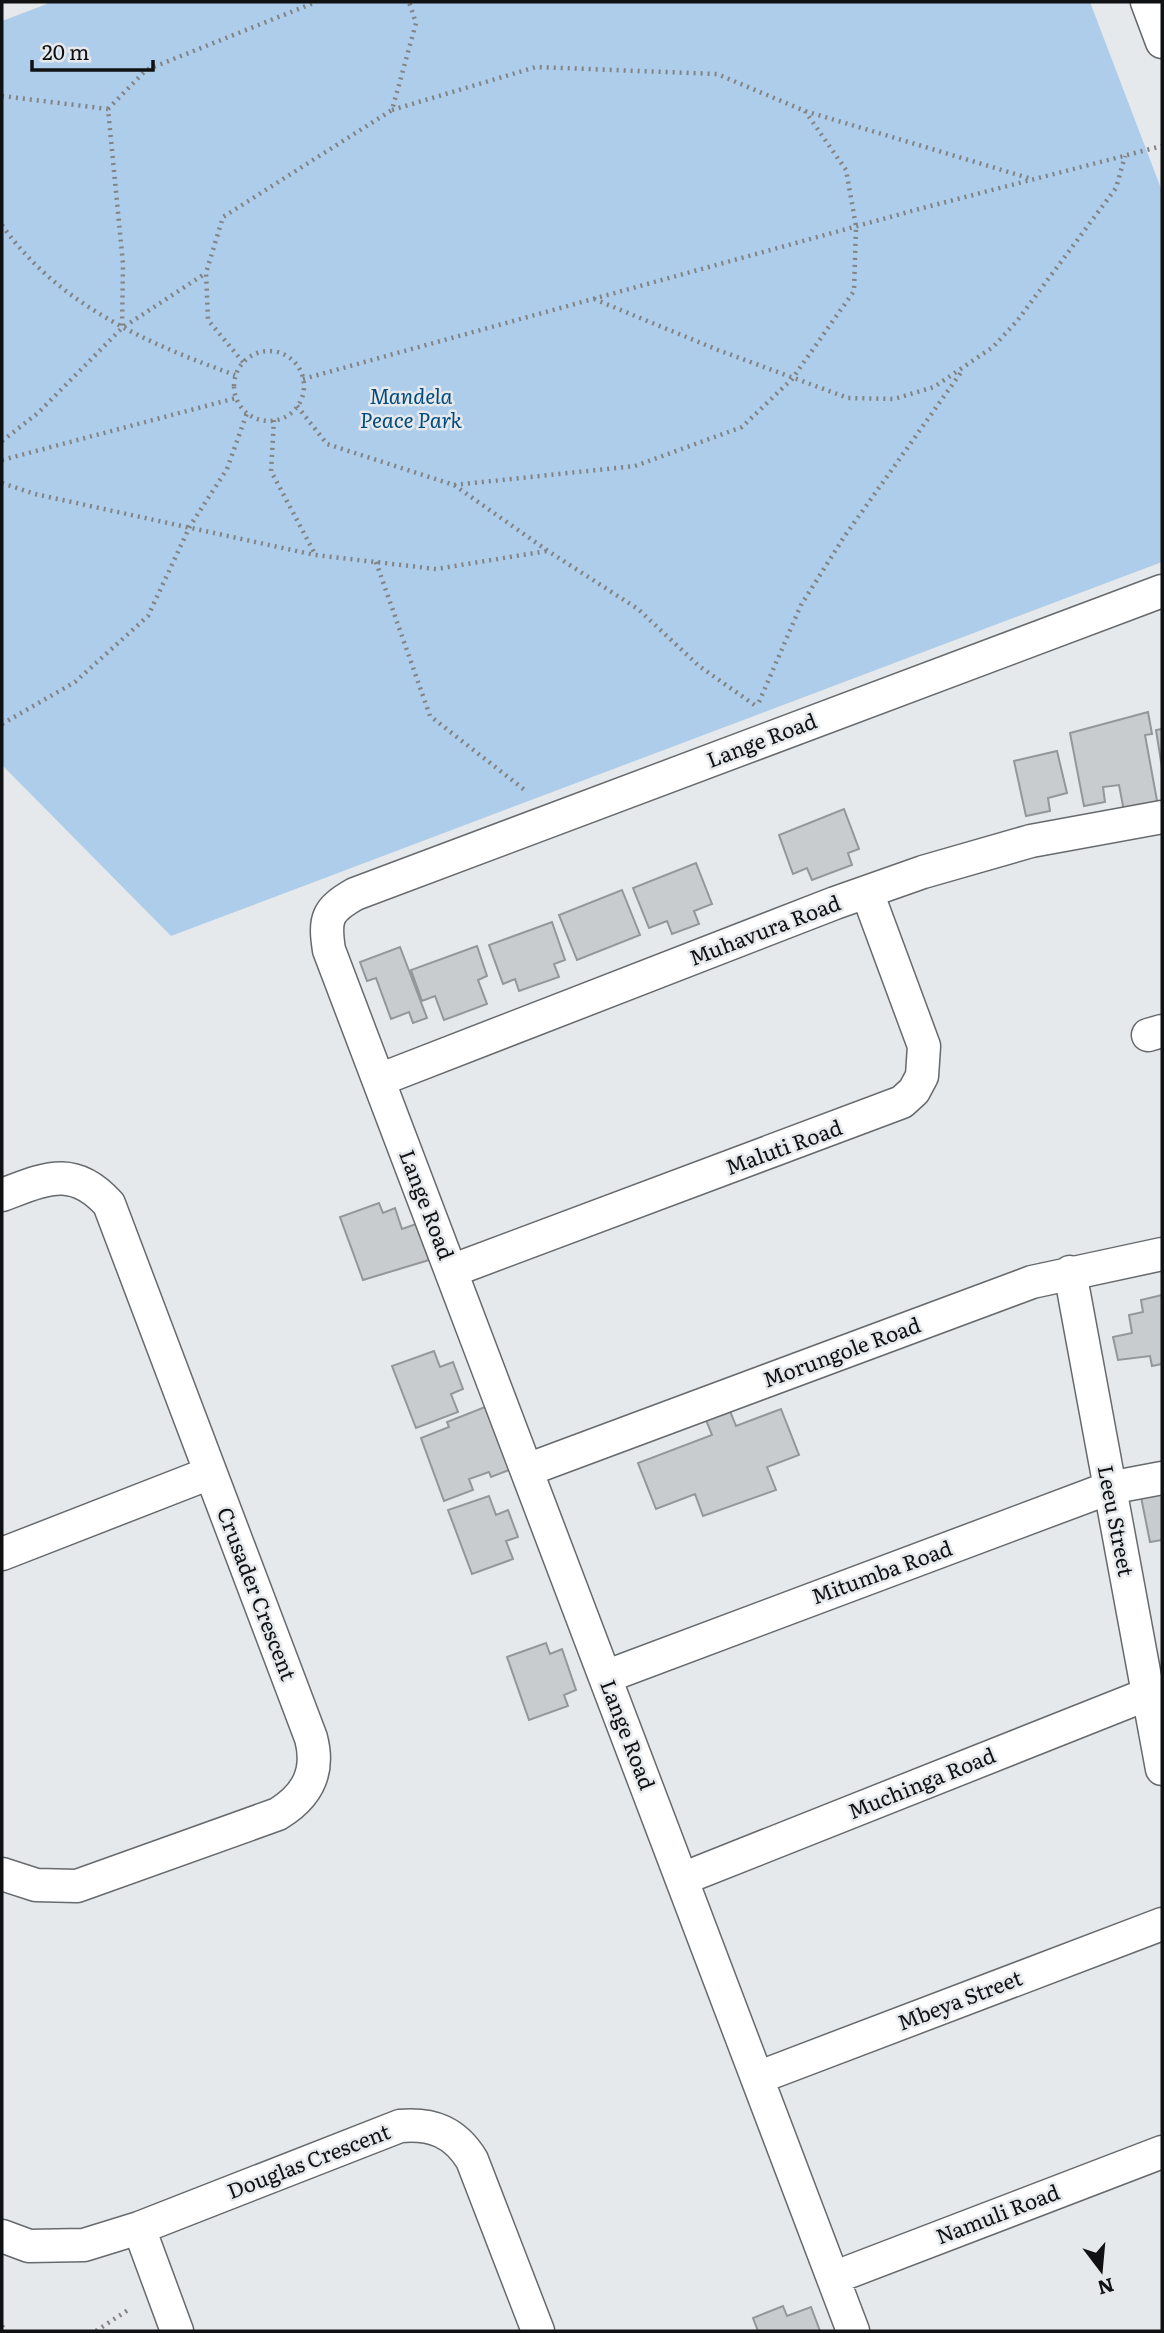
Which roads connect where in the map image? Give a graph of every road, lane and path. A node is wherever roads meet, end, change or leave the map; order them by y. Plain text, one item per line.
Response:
1 (316, 2) edge
2 (410, 2) edge
3 (1147, 2) edge
4 (1162, 43) edge
5 (2, 96) edge
6 (108, 109) junction
7 (391, 110) junction
8 (805, 111) junction
9 (1162, 146) edge
10 (1125, 155) junction
11 (1033, 179) junction
12 (2, 225) edge
13 (856, 226) junction
14 (206, 273) junction
15 (594, 299) junction
16 (122, 328) junction
17 (243, 362) junction
18 (965, 368) junction
19 (235, 375) junction
20 (303, 379) junction
21 (792, 379) junction
22 (236, 398) junction
23 (297, 406) junction
24 (247, 413) junction
25 (274, 420) junction
26 (2, 441) edge
27 (2, 460) edge
28 (2, 483) edge
29 (454, 485) junction
30 (190, 526) junction
31 (548, 551) junction
32 (315, 555) junction
33 (376, 562) junction
34 (1162, 591) edge
35 (757, 706) junction
36 (2, 724) edge
37 (767, 739) junction
38 (1162, 817) edge
39 (545, 823) junction
40 (867, 892) junction
41 (379, 1080) junction
42 (2, 1195) edge
43 (1162, 1254) edge
44 (451, 1270) junction
45 (1070, 1272) junction
46 (527, 1470) junction
47 (210, 1473) junction
48 (1162, 1478) edge
49 (1109, 1488) junction
50 (2, 1554) edge
51 (605, 1677) junction
52 (1155, 1693) edge
53 (1162, 1769) edge
54 (2, 1874) edge
55 (682, 1879) junction
56 (1162, 1924) edge
57 (757, 2078) junction
58 (1162, 2152) edge
59 (139, 2228) junction
60 (2, 2236) edge
61 (833, 2278) junction
62 (2, 2326) edge
63 (5, 2331) edge
64 (177, 2331) edge
65 (538, 2331) edge
66 (853, 2331) edge

1 - 6 path
2 - 7 path
3 - 4 street
5 - 6 path
6 - 16 path
7 - 8 path
7 - 14 path
8 - 11 path
8 - 13 path
9 - 10 path
10 - 11 path
10 - 18 path
11 - 13 path
12 - 16 path
13 - 15 path
13 - 21 path
14 - 16 path
14 - 17 path
15 - 20 path
15 - 21 path
16 - 19 path
16 - 26 path
17 - 19 path
17 - 20 path
18 - 21 path
18 - 35 path
19 - 22 path
20 - 23 path
21 - 29 path
22 - 24 path
22 - 27 path
23 - 25 path
23 - 29 path
24 - 25 path
24 - 30 path
25 - 32 path
28 - 30 path
29 - 31 path
30 - 32 path
30 - 36 path
31 - 33 path
31 - 35 path
32 - 33 path
33 - 39 path
34 - 37 street, Lange Road
35 - 37 path
37 - 39 street, Lange Road
38 - 40 street, Muhavura Road
39 - 41 street, Lange Road
40 - 41 street, Muhavura Road
40 - 44 street, Maluti Road
41 - 44 street, Lange Road
42 - 47 street, Crusader Crescent
43 - 45 street, Morungole Road
44 - 46 street, Lange Road
45 - 46 street, Morungole Road
45 - 49 street, Leeu Street
46 - 51 street, Lange Road
47 - 50 street
47 - 54 street, Crusader Crescent
48 - 49 street, Mitumba Road
49 - 51 street, Mitumba Road
49 - 52 street, Leeu Street
51 - 55 street, Lange Road
52 - 53 street, Leeu Street
52 - 55 street, Muchinga Road
55 - 57 street, Lange Road
56 - 57 street, Mbeya Street
57 - 61 street, Lange Road
58 - 61 street, Namuli Road
59 - 60 street, Douglas Crescent
59 - 64 street
59 - 65 street, Douglas Crescent
61 - 66 street, Lange Road
62 - 63 path

